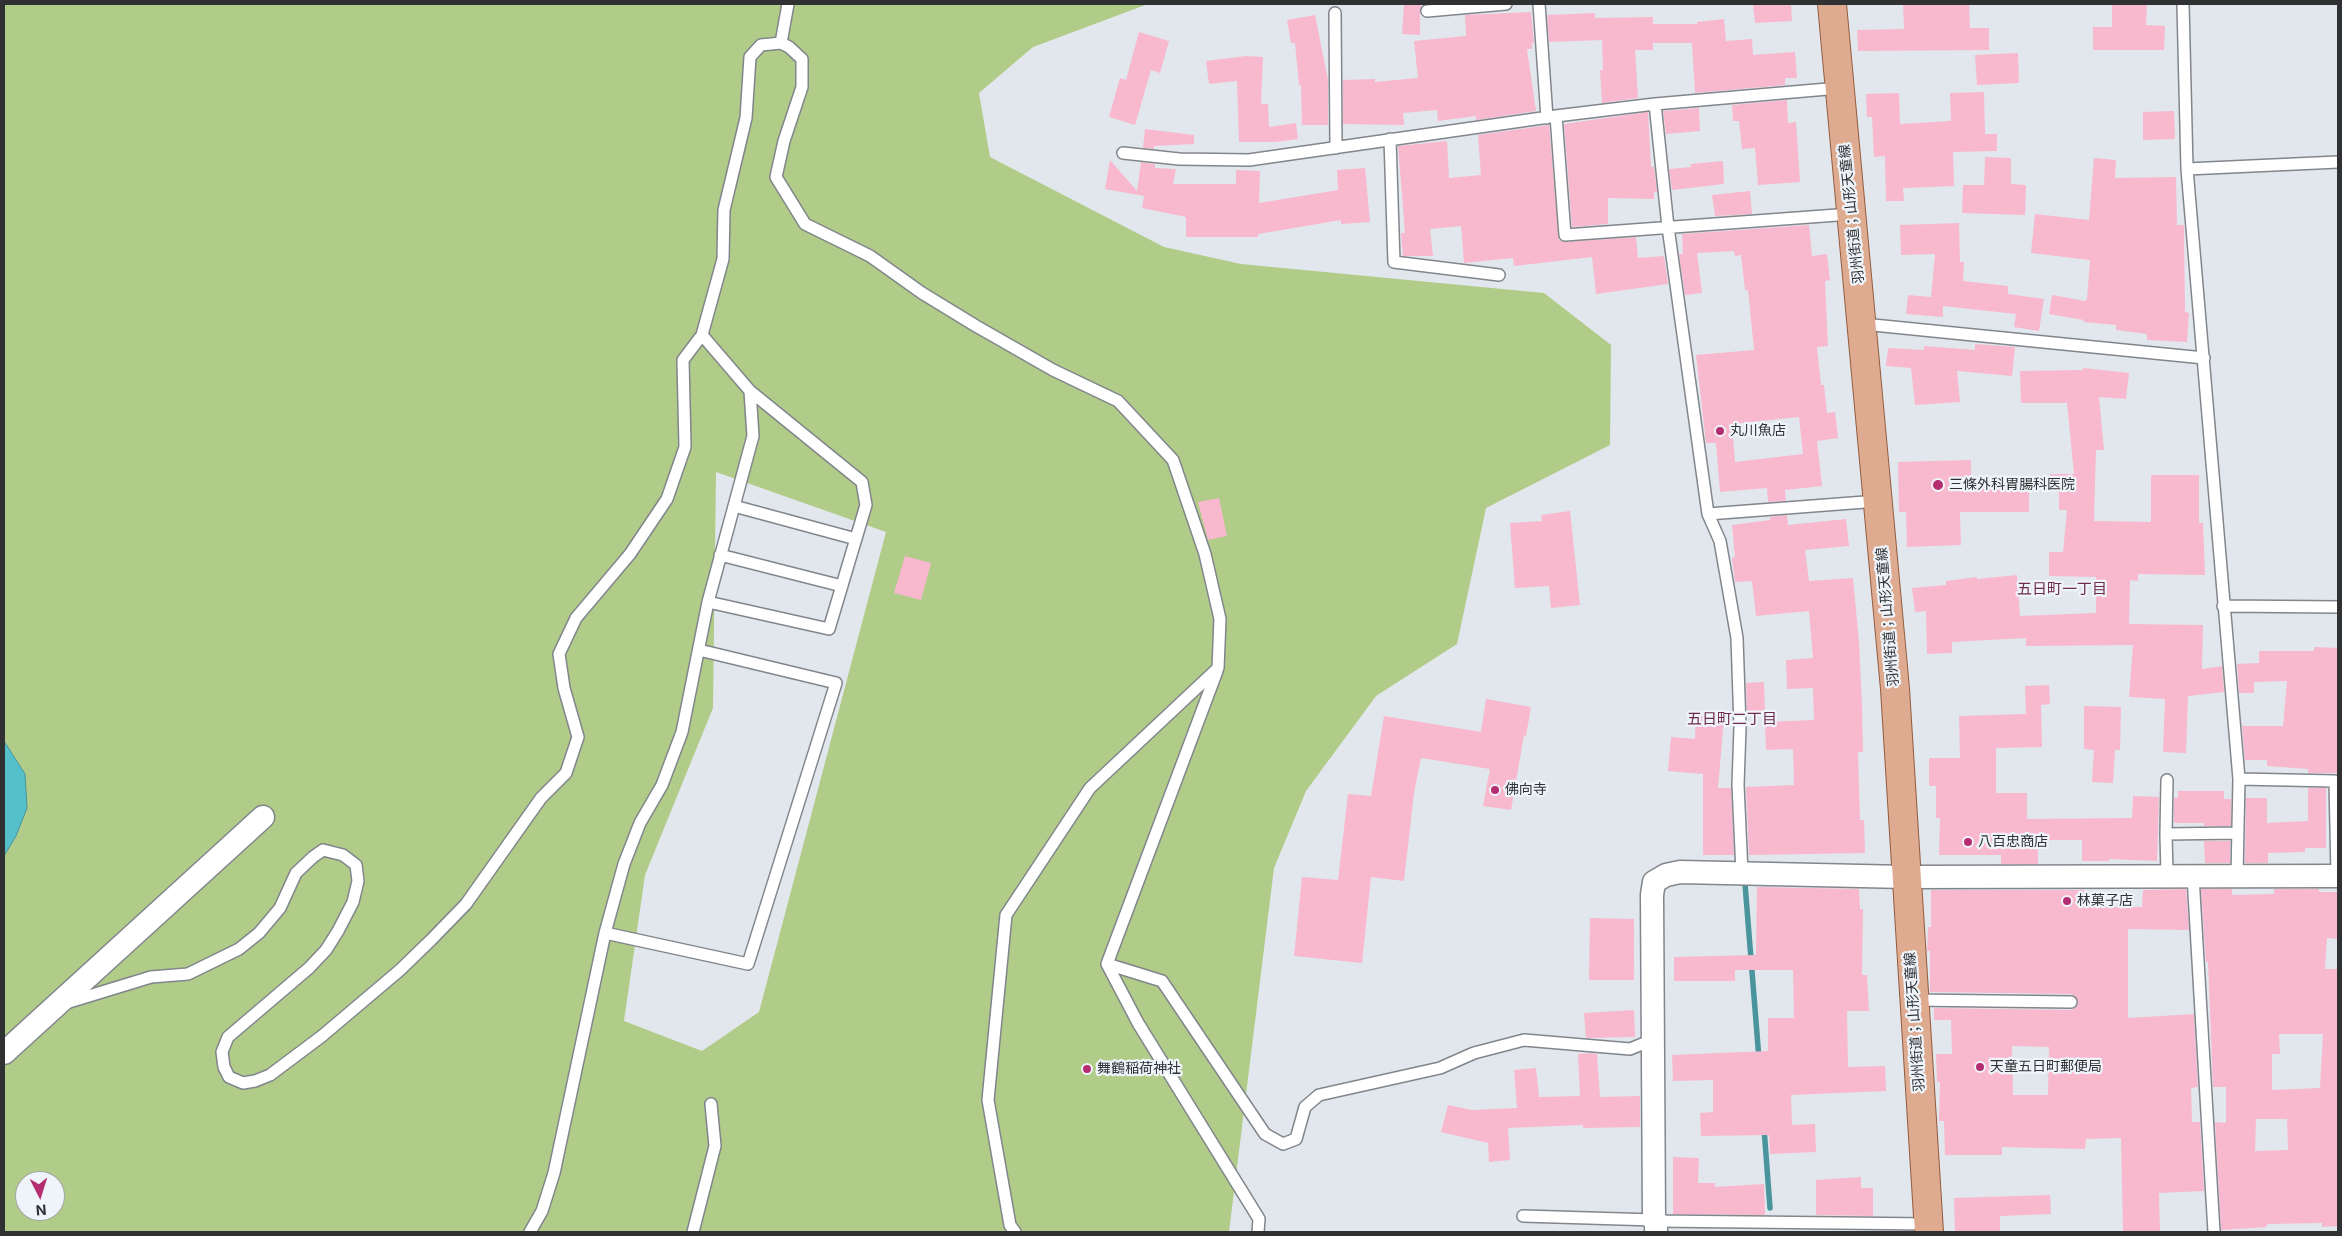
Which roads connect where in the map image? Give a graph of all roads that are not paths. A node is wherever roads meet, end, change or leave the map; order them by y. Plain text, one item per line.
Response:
1 (788, 4) edge
2 (1506, 4) edge
3 (1539, 4) edge
4 (1832, 4) edge
5 (2183, 4) edge
6 (1427, 11) dead end
7 (1335, 13) dead end
8 (781, 43) junction
9 (1839, 88) junction
10 (1655, 104) junction
11 (1552, 117) junction
12 (1390, 139) junction
13 (1336, 148) junction
14 (1123, 153) dead end
15 (2338, 162) edge
16 (2186, 169) junction
17 (1852, 214) junction
18 (1668, 227) junction
19 (1499, 275) dead end
20 (1862, 324) junction
21 (702, 335) junction
22 (2204, 358) junction
23 (750, 391) junction
24 (1878, 501) junction
25 (734, 506) junction
26 (1708, 514) junction
27 (856, 539) junction
28 (720, 555) junction
29 (842, 586) junction
30 (708, 602) junction
31 (2223, 606) junction
32 (2338, 607) edge
33 (699, 650) junction
34 (1218, 668) junction
35 (2239, 779) junction
36 (2167, 780) dead end
37 (2337, 781) edge
38 (262, 816) dead end
39 (2238, 833) junction
40 (2166, 834) junction
41 (1742, 873) junction
42 (2167, 876) junction
43 (2193, 876) junction
44 (2237, 876) junction
45 (2337, 876) edge
46 (1906, 877) junction
47 (605, 933) junction
48 (1107, 964) junction
49 (1913, 1000) junction
50 (2071, 1002) dead end
51 (56, 1006) junction
52 (1652, 1040) junction
53 (4, 1053) edge
54 (711, 1104) dead end
55 (1523, 1216) dead end
56 (1655, 1224) edge
57 (1929, 1228) edge
58 (530, 1232) edge
59 (693, 1232) edge
60 (1015, 1232) edge
61 (1258, 1232) edge
62 (2214, 1232) edge

1 - 8 lane
2 - 6 lane
3 - 11 lane
4 - 9 main road, 羽州街道；山形天童線
5 - 16 lane
7 - 13 lane
8 - 21 lane
8 - 34 lane
9 - 10 lane
9 - 17 main road, 羽州街道；山形天童線
10 - 11 lane
10 - 18 lane
11 - 12 lane
11 - 18 lane
12 - 13 lane
12 - 19 lane
13 - 14 lane
15 - 16 lane
16 - 22 lane
17 - 18 lane
17 - 20 main road, 羽州街道；山形天童線
18 - 26 lane
20 - 22 lane
20 - 24 main road, 羽州街道；山形天童線
21 - 23 lane
21 - 51 lane
22 - 31 lane
23 - 25 lane
23 - 27 lane
24 - 26 lane
24 - 46 main road, 羽州街道；山形天童線
25 - 27 lane
25 - 28 lane
26 - 41 lane
27 - 29 lane
28 - 29 lane
28 - 30 lane
29 - 30 lane
30 - 33 lane
31 - 32 lane
31 - 35 lane
33 - 47 lane
33 - 47 lane
34 - 48 lane
34 - 60 lane
35 - 37 lane
35 - 39 lane
36 - 40 lane
37 - 45 lane
38 - 51 street
39 - 40 lane
39 - 44 lane
40 - 42 lane
41 - 46 street
41 - 52 street
42 - 43 street
42 - 46 street
43 - 44 street
43 - 62 lane
44 - 45 street
46 - 49 main road, 羽州街道；山形天童線
47 - 58 lane
48 - 52 lane
48 - 61 lane
49 - 50 lane
49 - 57 main road, 羽州街道；山形天童線
51 - 53 street
52 - 56 street
54 - 59 lane
55 - 56 lane
56 - 57 lane

